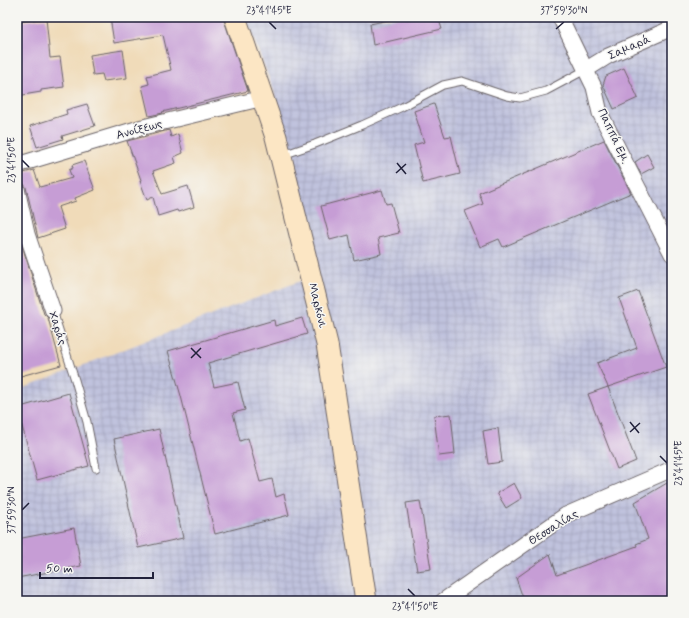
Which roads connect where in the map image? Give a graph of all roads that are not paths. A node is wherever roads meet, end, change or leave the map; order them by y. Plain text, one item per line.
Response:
1 (235, 17) edge
2 (560, 17) edge
3 (672, 28) edge
4 (587, 69) junction
5 (262, 98) junction
6 (281, 155) junction
7 (17, 165) edge
8 (17, 189) edge
9 (672, 254) edge
10 (53, 311) joint
11 (96, 468) dead end
12 (672, 469) edge
13 (366, 601) edge
14 (443, 601) edge

1 - 5 street, Μαρκόνι
2 - 4 street, Παππά Εμ.
3 - 4 street, Σαμαρά
4 - 6 lane
4 - 9 street, Παππά Εμ.
5 - 6 street, Μαρκόνι
5 - 7 street, Ανοίξεως
6 - 13 street, Μαρκόνι
8 - 10 street, Χαράς
10 - 11 lane, Χαράς
12 - 14 street, Θεσσαλίας

